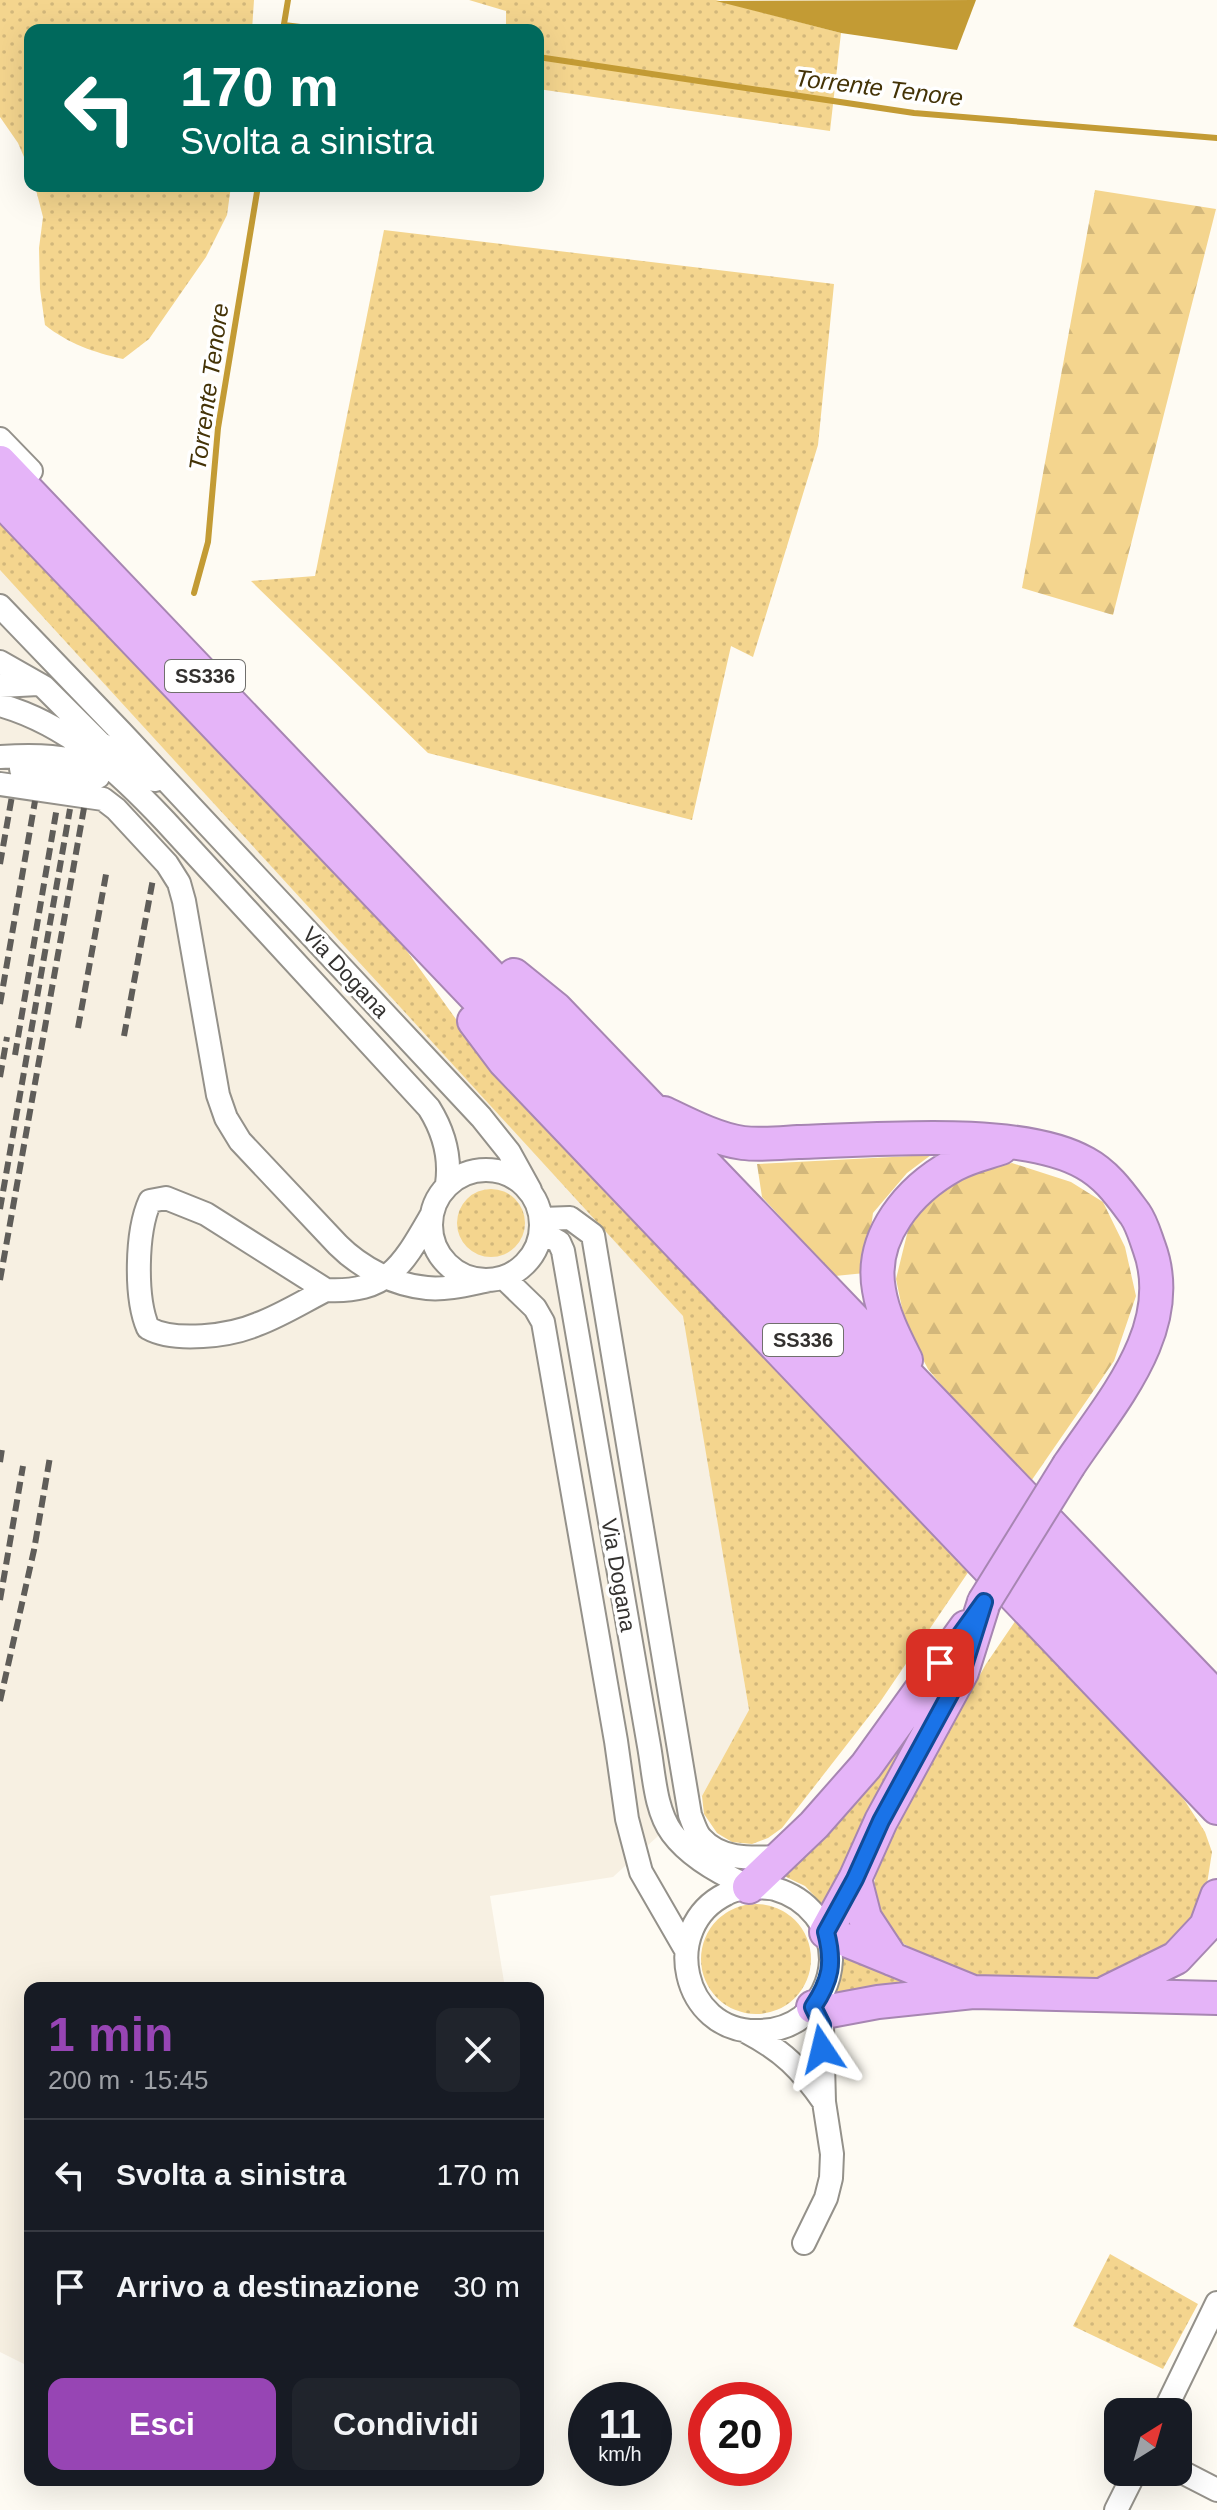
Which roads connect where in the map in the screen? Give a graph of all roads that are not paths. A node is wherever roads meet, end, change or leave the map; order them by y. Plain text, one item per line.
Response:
1 (0, 439) edge
2 (0, 462) edge
3 (0, 499) edge
4 (94, 560) junction
5 (0, 606) edge
6 (0, 662) edge
7 (39, 684) junction
8 (0, 686) edge
9 (0, 705) edge
10 (0, 757) edge
11 (0, 766) edge
12 (0, 784) edge
13 (133, 788) junction
14 (183, 798) junction
15 (399, 898) junction
16 (646, 1104) junction
17 (1015, 1143) junction
18 (447, 1184) junction
19 (530, 1190) junction
20 (431, 1216) junction
21 (542, 1226) junction
22 (386, 1278) junction
23 (497, 1279) junction
24 (326, 1290) junction
25 (917, 1385) junction
26 (984, 1602) junction
27 (1095, 1680) junction
28 (1217, 1698) edge
29 (1217, 1737) edge
30 (1217, 1773) edge
31 (1217, 1808) edge
32 (1217, 1836) edge
33 (701, 1838) junction
34 (780, 1857) junction
35 (855, 1879) junction
36 (746, 1885) junction
37 (1217, 1896) edge
38 (826, 1932) junction
39 (686, 1950) junction
40 (892, 1959) junction
41 (973, 1992) junction
42 (1101, 1995) junction
43 (1217, 1998) edge
44 (813, 2007) junction
45 (746, 2031) junction
46 (824, 2102) junction
47 (804, 2243) dead end
48 (1217, 2303) edge
49 (1171, 2398) edge
50 (1192, 2477) edge
51 (1128, 2486) edge
52 (1217, 2490) edge
53 (1116, 2510) edge

1 - 4 street
2 - 4 highway, SS336
3 - 15 highway, SS336
4 - 15 highway, SS336
5 - 14 street, Via Dogana
6 - 7 street, Via Dogana
7 - 8 street
7 - 14 street, Via Dogana
9 - 13 street, Via Dogana
10 - 13 street, Via Dogana
11 - 13 street, Via Dogana
12 - 22 street
13 - 18 street, Via Dogana
14 - 19 street, Via Dogana
15 - 16 highway
15 - 27 highway
15 - 29 highway, SS336
15 - 30 highway, SS336
16 - 17 highway
16 - 25 highway
17 - 25 highway
17 - 26 highway, bridge
18 - 19 street
18 - 20 street, Via Dogana
19 - 21 street, Via Dogana
20 - 22 street
20 - 23 street, Via Dogana
21 - 23 street
21 - 33 street
21 - 36 street, Via Dogana
22 - 23 street
22 - 24 street
23 - 39 street, Via Dogana
24 - 24 street
25 - 28 highway
26 - 34 highway
26 - 35 highway
27 - 31 highway
27 - 32 highway
33 - 34 street
33 - 36 street
34 - 36 highway
35 - 38 highway
35 - 40 highway
36 - 38 street
36 - 39 street
37 - 42 highway
38 - 40 highway
38 - 44 street
39 - 45 street
40 - 41 highway
41 - 42 highway
41 - 44 highway
42 - 43 highway
44 - 45 street
44 - 46 street
45 - 46 street
46 - 47 street
48 - 49 street
50 - 52 street
51 - 53 street

